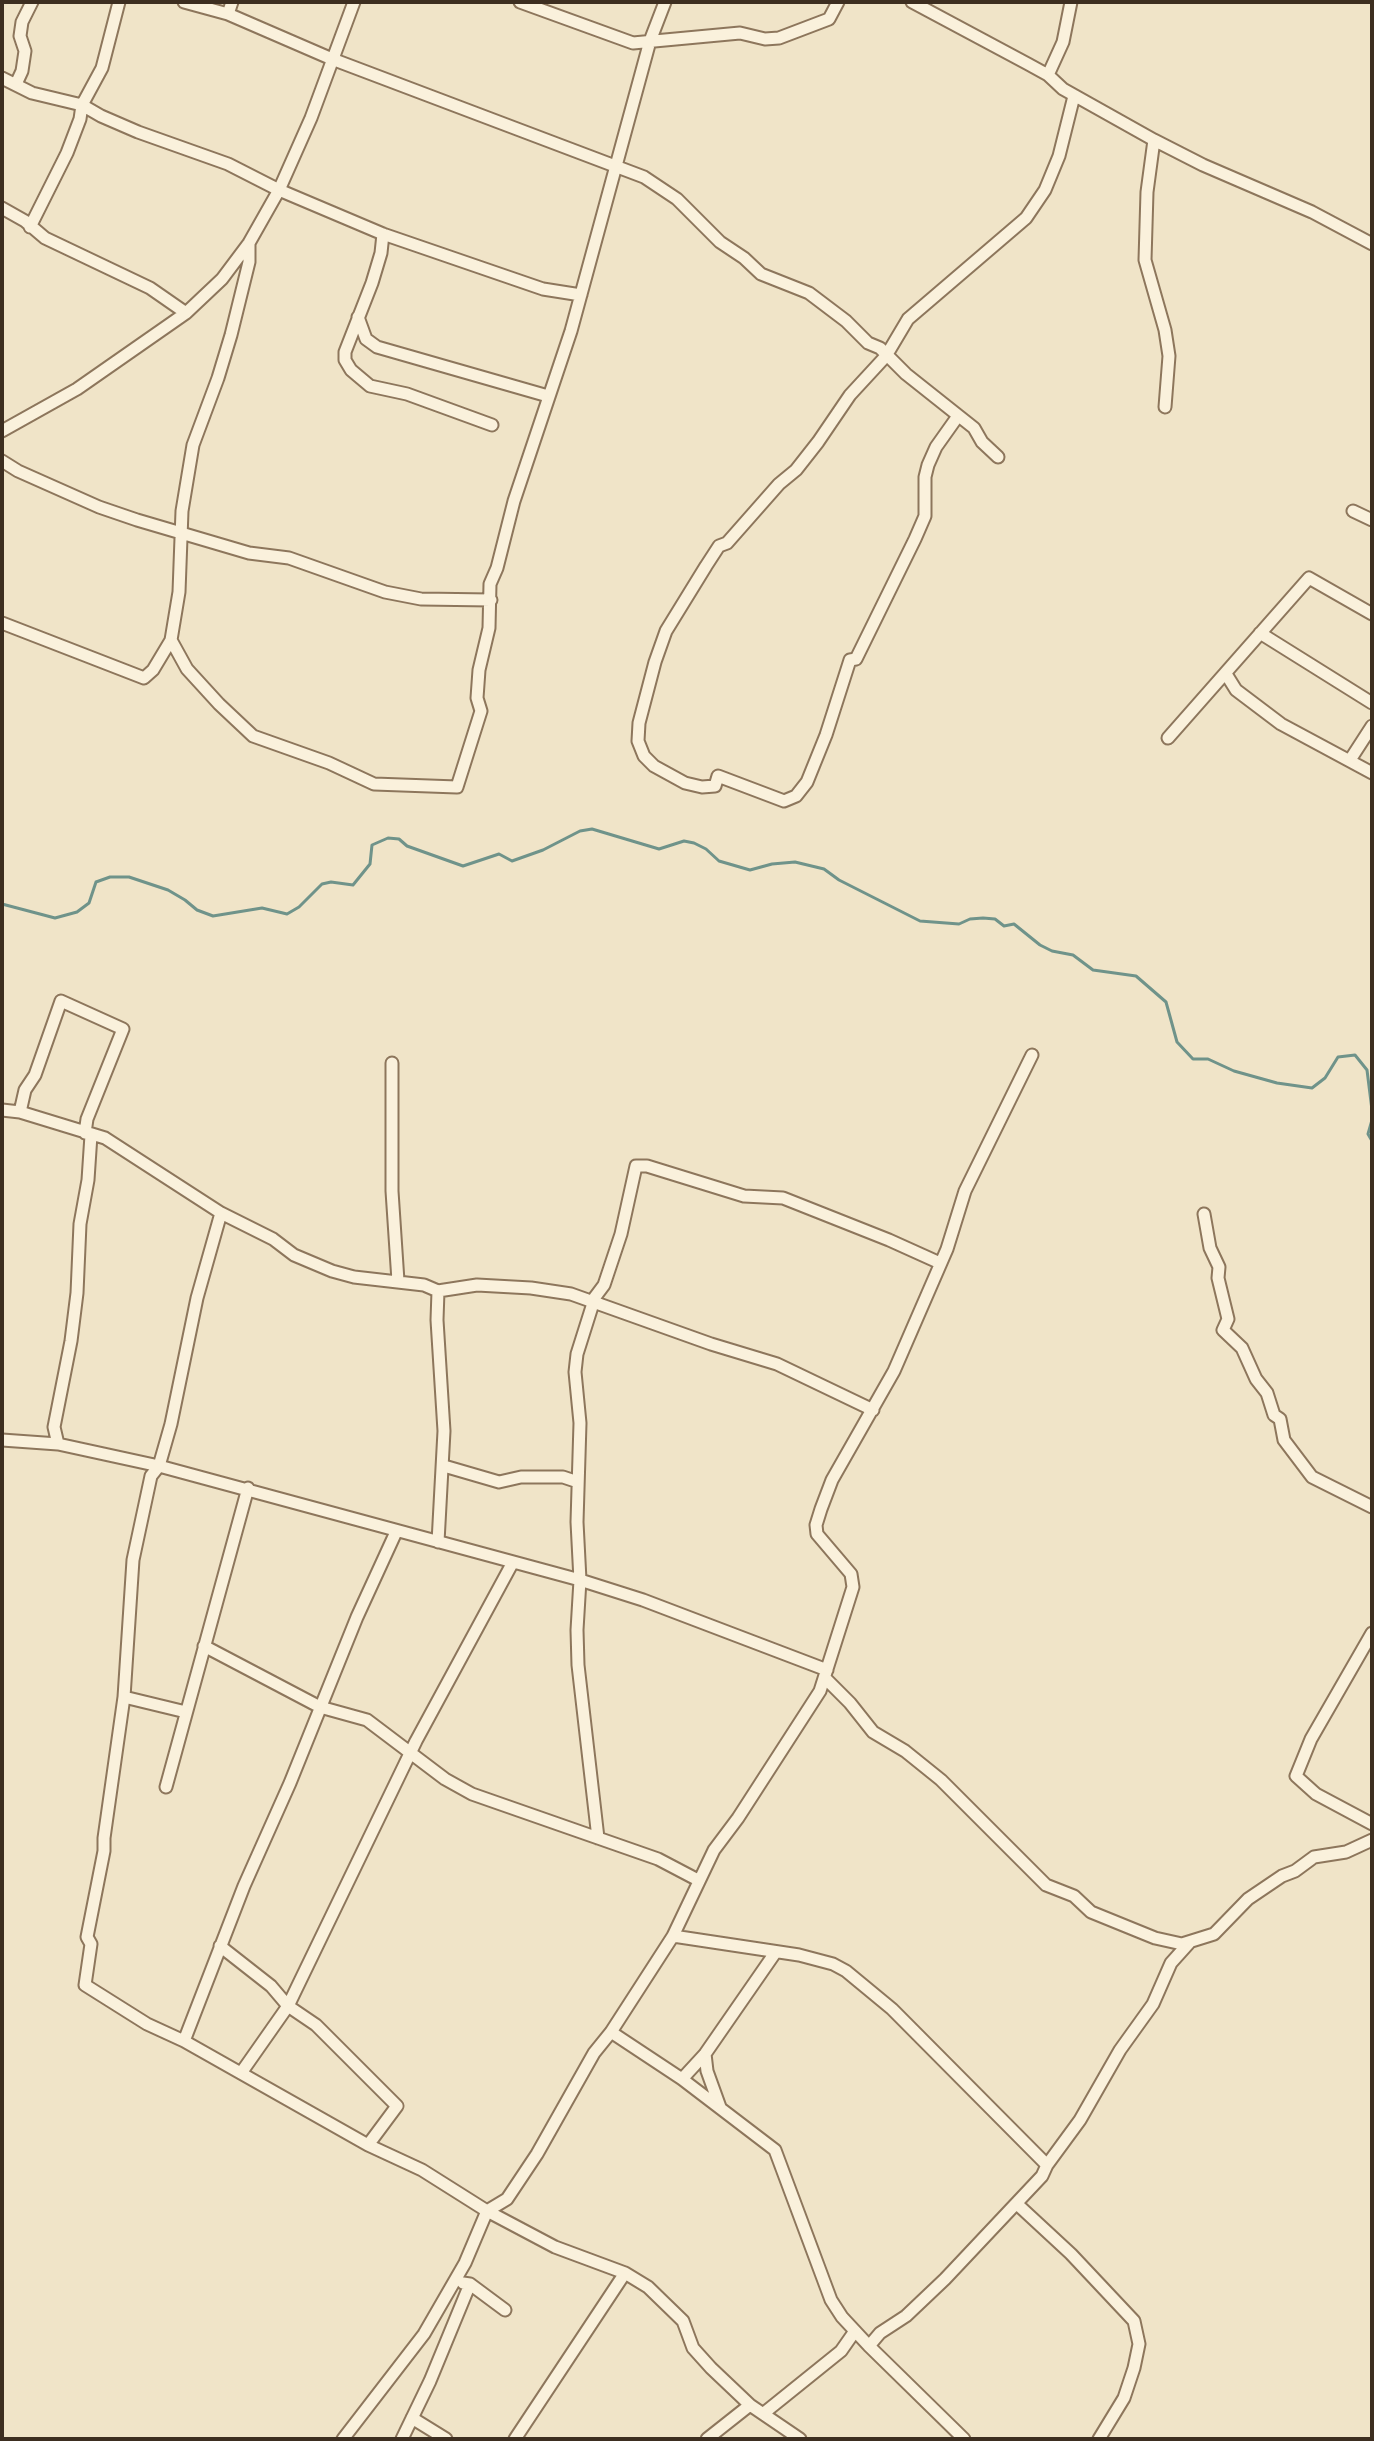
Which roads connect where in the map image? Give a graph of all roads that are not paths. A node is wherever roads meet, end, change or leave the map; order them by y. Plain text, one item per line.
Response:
1 (32, 2) edge
2 (119, 2) edge
3 (184, 2) edge
4 (232, 2) edge
5 (354, 2) edge
6 (520, 2) edge
7 (665, 2) edge
8 (838, 2) edge
9 (912, 2) edge
10 (1071, 2) edge
11 (228, 14) junction
12 (650, 41) junction
13 (332, 59) junction
14 (1048, 75) junction
15 (2, 78) edge
16 (16, 84) junction
17 (1074, 96) junction
18 (82, 105) junction
19 (1154, 140) junction
20 (617, 165) junction
21 (279, 190) junction
22 (38, 208) junction
23 (8, 211) edge
24 (30, 227) junction
25 (383, 234) junction
26 (249, 243) junction
27 (1372, 244) edge
28 (581, 295) junction
29 (186, 313) junction
30 (358, 317) junction
31 (886, 356) junction
32 (548, 396) junction
33 (1165, 407) dead end
34 (958, 416) junction
35 (492, 425) dead end
36 (2, 431) edge
37 (998, 457) dead end
38 (2, 461) edge
39 (1353, 511) dead end
40 (1372, 520) edge
41 (181, 533) junction
42 (491, 600) junction
43 (1372, 614) edge
44 (2, 623) edge
45 (1260, 633) junction
46 (171, 640) junction
47 (1226, 674) junction
48 (1372, 703) edge
49 (1372, 726) edge
50 (1168, 738) dead end
51 (1350, 760) junction
52 (1372, 773) edge
53 (1032, 1055) dead end
54 (392, 1063) dead end
55 (2, 1110) edge
56 (20, 1112) junction
57 (88, 1134) junction
58 (221, 1213) junction
59 (1204, 1214) dead end
60 (940, 1263) junction
61 (398, 1281) junction
62 (438, 1291) junction
63 (595, 1302) junction
64 (873, 1410) junction
65 (2, 1440) edge
66 (58, 1444) junction
67 (159, 1466) junction
68 (444, 1466) junction
69 (578, 1482) junction
70 (248, 1488) junction
71 (1372, 1507) edge
72 (396, 1532) junction
73 (438, 1542) junction
74 (513, 1562) junction
75 (580, 1580) junction
76 (1372, 1633) edge
77 (204, 1646) junction
78 (826, 1674) junction
79 (124, 1697) junction
80 (320, 1707) junction
81 (186, 1712) junction
82 (412, 1753) junction
83 (166, 1787) dead end
84 (1372, 1824) edge
85 (598, 1838) junction
86 (1372, 1840) edge
87 (698, 1880) junction
88 (673, 1936) junction
89 (1189, 1943) junction
90 (220, 1946) junction
91 (775, 1953) junction
92 (288, 2006) junction
93 (611, 2032) junction
94 (184, 2041) junction
95 (705, 2054) junction
96 (241, 2073) junction
97 (682, 2079) junction
98 (722, 2110) junction
99 (368, 2145) junction
100 (1047, 2165) junction
101 (1017, 2204) junction
102 (487, 2211) junction
103 (625, 2273) junction
104 (455, 2281) junction
105 (470, 2284) junction
106 (505, 2310) dead end
107 (855, 2331) junction
108 (869, 2346) junction
109 (750, 2405) junction
110 (764, 2413) junction
111 (412, 2418) junction
112 (343, 2439) edge
113 (402, 2439) edge
114 (446, 2439) edge
115 (515, 2439) edge
116 (707, 2439) edge
117 (800, 2439) edge
118 (964, 2439) edge
119 (1099, 2439) edge

1 - 16 street
2 - 18 street
3 - 11 street
4 - 11 street
5 - 13 street
6 - 12 street
7 - 12 street
8 - 12 street
9 - 14 street
10 - 14 street
11 - 13 street
12 - 20 street
13 - 20 street
13 - 21 street
14 - 17 street
15 - 16 street
16 - 18 street
17 - 19 street
17 - 31 street
18 - 21 street
18 - 22 street
19 - 27 street
19 - 33 street
20 - 28 street
20 - 31 street
21 - 25 street
21 - 26 street
22 - 23 street
22 - 24 street
23 - 24 street
24 - 29 street
25 - 28 street
25 - 30 street
26 - 29 street
26 - 41 street
28 - 32 street
29 - 36 street
30 - 32 street
30 - 35 street
31 - 34 street
31 - 34 street
32 - 42 street
34 - 37 street
38 - 41 street
39 - 40 street
41 - 42 street
41 - 46 street
42 - 46 street
43 - 45 street
44 - 46 street
45 - 47 street
45 - 48 street
47 - 50 street
47 - 51 street
49 - 51 street
51 - 52 street
53 - 60 street
54 - 61 street
55 - 56 street
56 - 57 street
56 - 57 street
57 - 58 street
57 - 66 street
58 - 61 street
58 - 67 street
59 - 71 street
60 - 63 street
60 - 64 street
61 - 62 street
62 - 63 street
62 - 68 street
63 - 64 street
63 - 69 street
64 - 78 street
65 - 66 street
66 - 67 street
67 - 70 street
67 - 79 street
68 - 69 street
68 - 73 street
69 - 75 street
70 - 72 street
70 - 77 street
72 - 73 street
72 - 80 street
73 - 74 street
74 - 75 street
74 - 82 street
75 - 78 street
75 - 85 street
76 - 84 street
77 - 80 street
77 - 81 street
78 - 87 street
78 - 89 street
79 - 81 street
79 - 94 street
80 - 82 street
80 - 90 street
81 - 83 street
82 - 85 street
82 - 92 street
85 - 87 street
86 - 89 street
87 - 88 street
88 - 91 street
88 - 93 street
89 - 100 street
90 - 92 street
90 - 94 street
91 - 95 street
91 - 100 street
92 - 96 street
92 - 99 street
93 - 97 street
93 - 102 street
94 - 96 street
95 - 97 street
95 - 98 street
96 - 99 street
97 - 98 street
98 - 107 street
99 - 102 street
100 - 101 street
101 - 108 street
101 - 119 street
102 - 103 street
102 - 104 street
103 - 109 street
103 - 115 street
104 - 105 street
104 - 112 street
105 - 106 street
105 - 111 street
107 - 108 street
107 - 110 street
108 - 118 street
109 - 110 street
109 - 116 street
110 - 117 street
111 - 113 street
111 - 114 street

